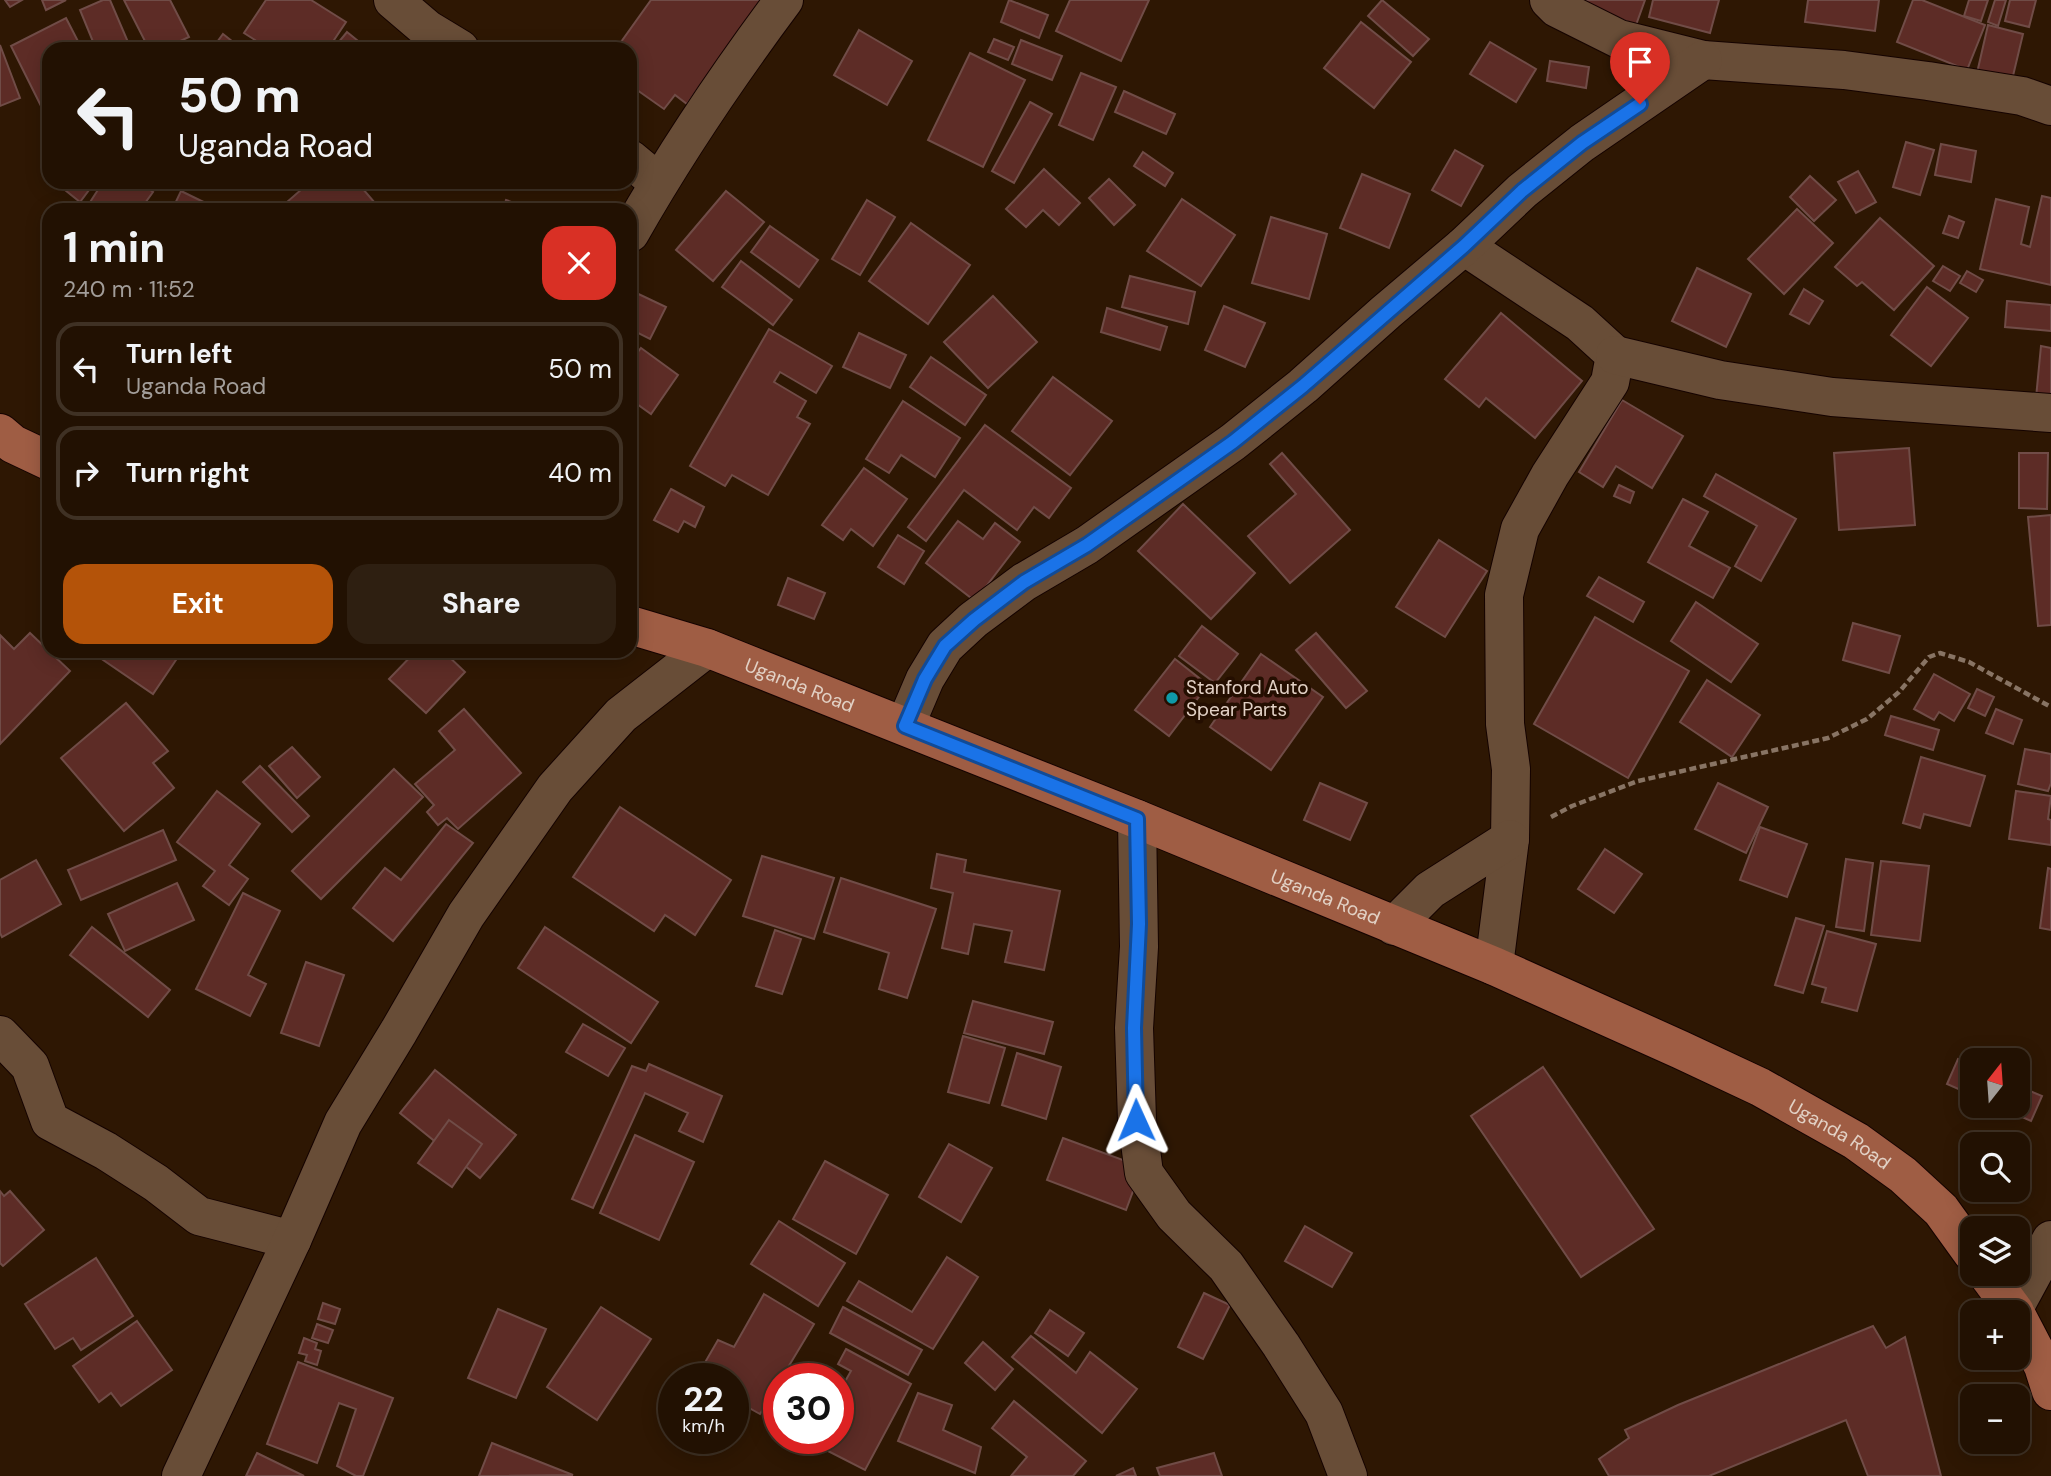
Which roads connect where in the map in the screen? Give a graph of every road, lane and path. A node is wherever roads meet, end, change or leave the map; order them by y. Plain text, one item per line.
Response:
1 (393, 0) edge
2 (784, 0) edge
3 (1549, 0) edge
4 (448, 42) edge
5 (1703, 60) junction
6 (2051, 106) edge
7 (644, 171) edge
8 (637, 203) edge
9 (1464, 246) junction
10 (1615, 355) junction
11 (2051, 413) edge
12 (0, 433) edge
13 (42, 458) edge
14 (637, 627) edge
15 (707, 648) junction
16 (2051, 706) edge
17 (905, 726) junction
18 (1137, 819) junction
19 (1510, 839) junction
20 (1394, 926) junction
21 (1494, 966) junction
22 (0, 1035) edge
23 (1960, 1236) edge
24 (292, 1240) junction
25 (2051, 1240) edge
26 (2021, 1300) edge
27 (2030, 1341) edge
28 (2051, 1391) edge
29 (181, 1476) edge
30 (1348, 1476) edge

1 - 4 street
2 - 7 street
3 - 5 street
5 - 6 street
5 - 9 street
7 - 8 street
9 - 10 street
9 - 17 street
10 - 11 street
10 - 19 street
12 - 13 main road
14 - 15 main road, Uganda Road
15 - 17 main road, Uganda Road
15 - 24 street
16 - 19 path
17 - 18 main road, Uganda Road
18 - 20 main road, Uganda Road
18 - 30 street
19 - 20 street
19 - 21 street
20 - 21 main road, Uganda Road
21 - 23 main road, Uganda Road
22 - 24 street
24 - 29 street
25 - 26 street
27 - 28 main road

